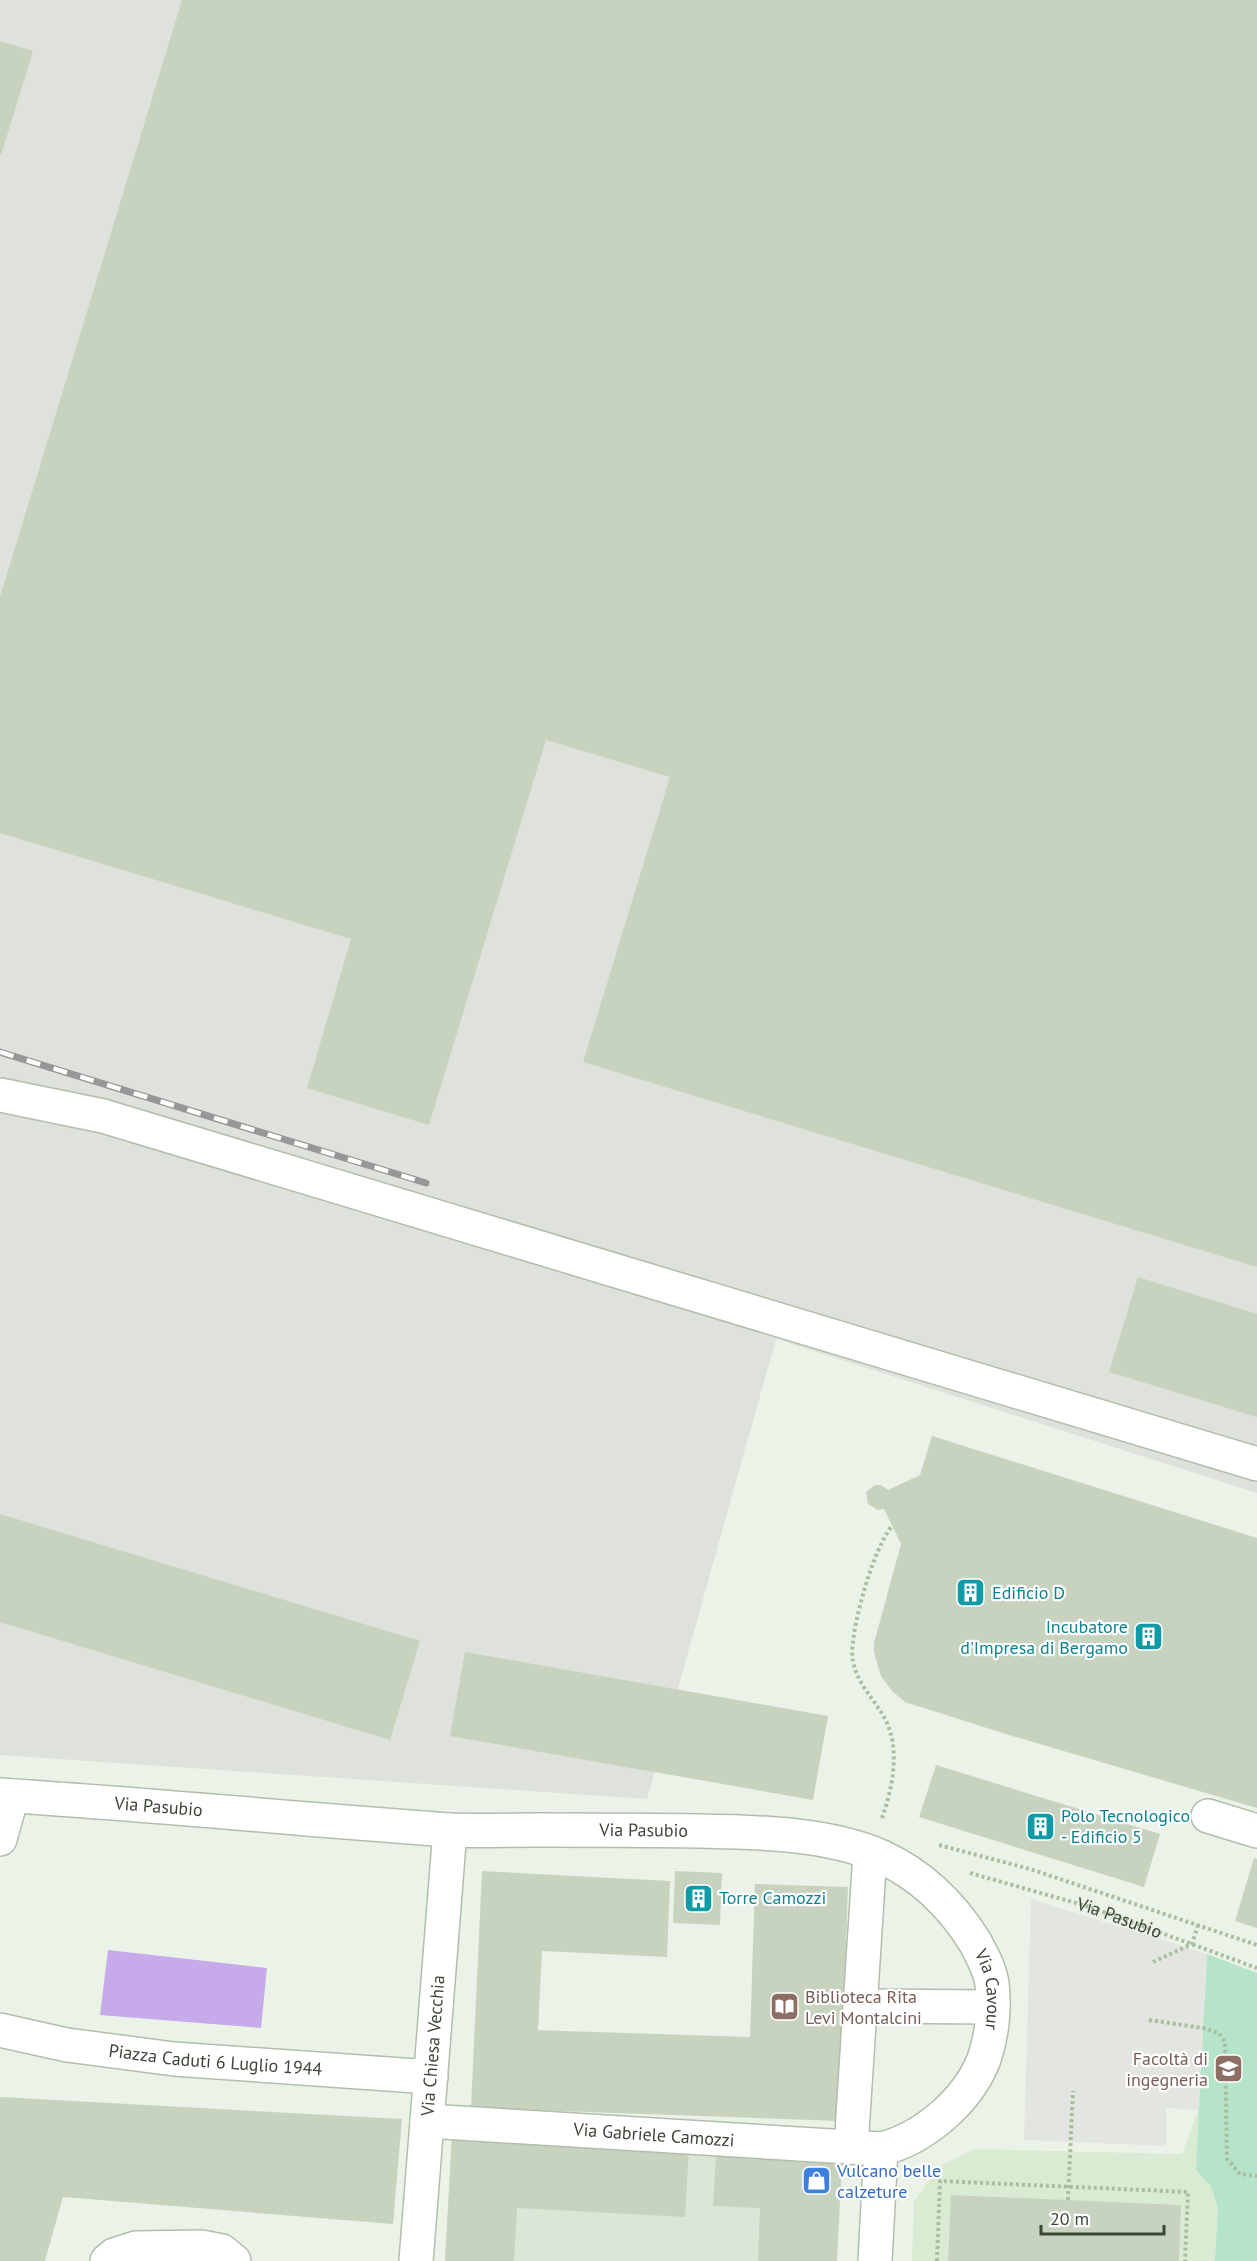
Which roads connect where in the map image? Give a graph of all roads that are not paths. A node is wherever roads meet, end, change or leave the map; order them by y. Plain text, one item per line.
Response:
1 (0, 1095) edge
2 (1257, 1464) edge
3 (6, 1795) edge
4 (1208, 1816) dead end
5 (450, 1830) junction
6 (1257, 1831) edge
7 (0, 1839) edge
8 (875, 1855) junction
9 (860, 2006) junction
10 (993, 2007) junction
11 (0, 2030) edge
12 (431, 2077) junction
13 (427, 2121) junction
14 (866, 2148) junction
15 (107, 2261) edge
16 (234, 2261) edge
17 (416, 2261) edge
18 (875, 2261) edge

1 - 2 street
3 - 5 street, Via Pasubio
3 - 7 street
4 - 6 street
5 - 8 street, Via Pasubio
5 - 12 street, Via Chiesa Vecchia
8 - 9 street
8 - 10 street, Via Cavour
9 - 10 street
9 - 14 street
10 - 14 street, Via Cavour
11 - 12 street, Piazza Caduti 6 Luglio 1944
12 - 13 street, Via Chiesa Vecchia
13 - 14 street, Via Gabriele Camozzi
13 - 17 street, Via Chiesa Vecchia
14 - 18 street
15 - 16 street

